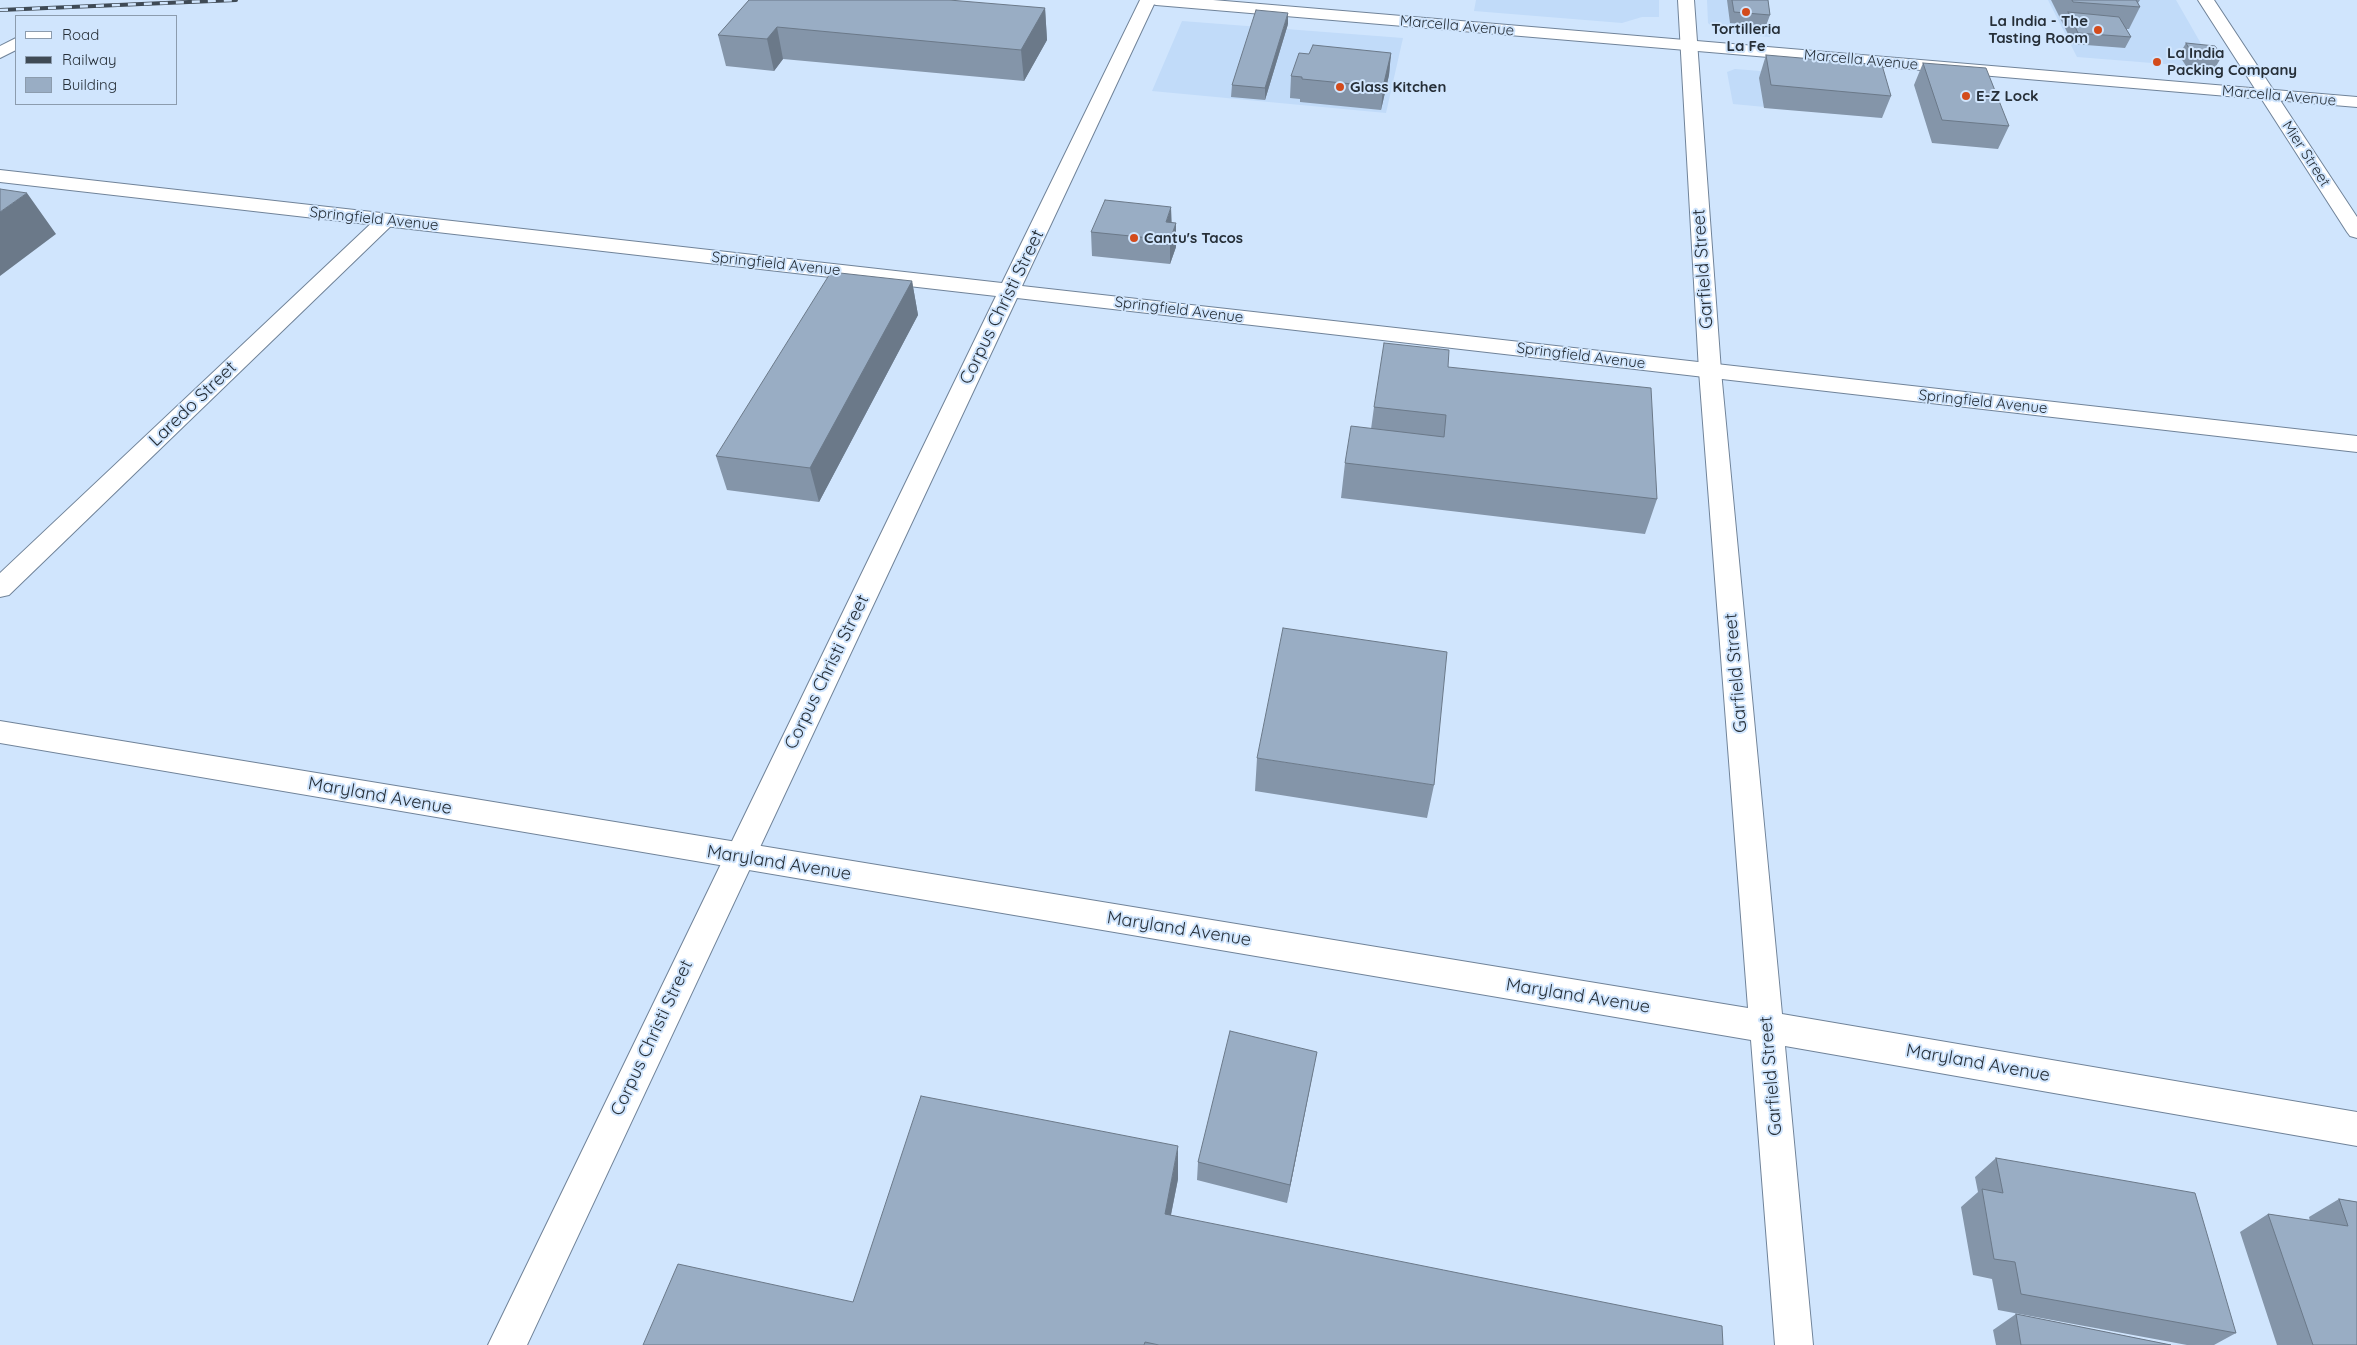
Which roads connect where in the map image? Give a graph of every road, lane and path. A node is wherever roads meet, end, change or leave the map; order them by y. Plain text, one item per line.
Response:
1 (1148, 0) edge
2 (1156, 0) edge
3 (1686, 0) edge
4 (2206, 0) edge
5 (15, 44) edge
6 (1687, 45) junction
7 (0, 53) edge
8 (2267, 95) junction
9 (2357, 102) edge
10 (0, 176) edge
11 (386, 220) junction
12 (2357, 232) edge
13 (1010, 290) junction
14 (1710, 371) junction
15 (2357, 444) edge
16 (0, 588) edge
17 (0, 732) edge
18 (738, 856) junction
19 (1767, 1027) junction
20 (2357, 1128) edge
21 (507, 1345) edge
22 (1794, 1345) edge

1 - 13 street, Corpus Christi Street
2 - 6 street, Marcella Avenue
3 - 6 street, Garfield Street
4 - 8 street, Mier Street
5 - 7 street
6 - 8 street, Marcella Avenue
6 - 14 street, Garfield Street
8 - 9 street, Marcella Avenue
8 - 12 street, Mier Street
10 - 11 street, Springfield Avenue
11 - 13 street, Springfield Avenue
11 - 16 street, Laredo Street
13 - 14 street, Springfield Avenue
13 - 18 street, Corpus Christi Street
14 - 15 street, Springfield Avenue
14 - 19 street, Garfield Street
17 - 18 street, Maryland Avenue
18 - 19 street, Maryland Avenue
18 - 21 street, Corpus Christi Street
19 - 20 street, Maryland Avenue
19 - 22 street, Garfield Street

